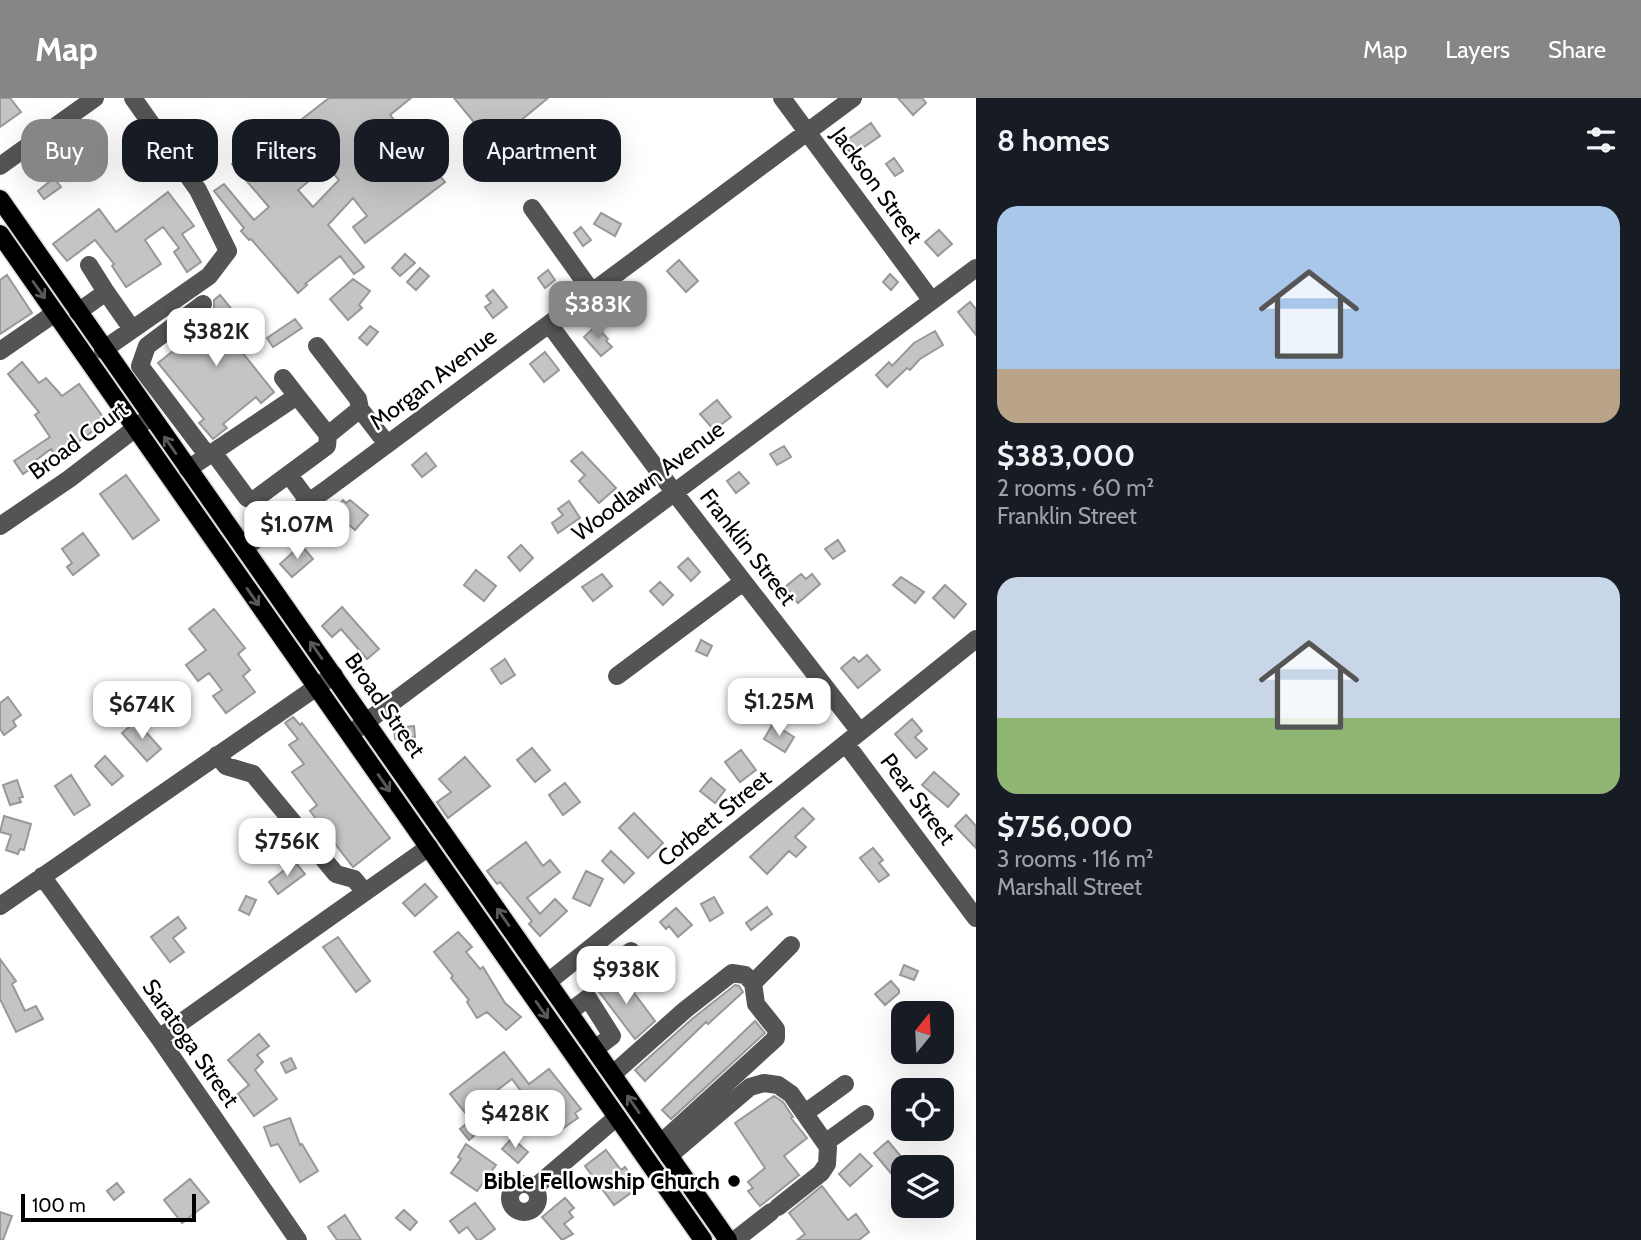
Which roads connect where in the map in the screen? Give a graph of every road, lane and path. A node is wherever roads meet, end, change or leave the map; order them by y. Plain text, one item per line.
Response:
1 (95, 98) edge
2 (133, 98) edge
3 (782, 98) edge
4 (853, 98) edge
5 (807, 132) junction
6 (0, 166) edge
7 (0, 199) edge
8 (532, 208) dead end
9 (0, 234) edge
10 (89, 265) dead end
11 (976, 268) edge
12 (106, 292) junction
13 (592, 292) junction
14 (932, 301) junction
15 (203, 304) dead end
16 (78, 312) junction
17 (55, 313) junction
18 (549, 324) junction
19 (132, 329) junction
20 (317, 346) dead end
21 (103, 350) junction
22 (0, 351) edge
23 (140, 366) junction
24 (123, 377) junction
25 (283, 378) dead end
26 (158, 389) junction
27 (296, 396) junction
28 (145, 410) junction
29 (360, 410) junction
30 (135, 429) junction
31 (328, 435) junction
32 (387, 444) junction
33 (211, 454) junction
34 (188, 469) junction
35 (289, 475) junction
36 (674, 492) junction
37 (309, 502) junction
38 (0, 526) edge
39 (244, 548) junction
40 (743, 582) junction
41 (976, 639) edge
42 (334, 674) junction
43 (618, 676) dead end
44 (317, 686) junction
45 (367, 722) junction
46 (860, 732) junction
47 (350, 734) junction
48 (846, 744) junction
49 (218, 755) junction
50 (429, 847) junction
51 (42, 876) junction
52 (366, 892) junction
53 (0, 906) edge
54 (976, 918) edge
55 (622, 923) junction
56 (791, 945) dead end
57 (631, 951) junction
58 (575, 961) junction
59 (652, 981) dead end
60 (548, 982) junction
61 (753, 983) junction
62 (589, 989) junction
63 (569, 1012) junction
64 (159, 1038) junction
65 (595, 1049) junction
66 (613, 1074) junction
67 (845, 1084) dead end
68 (805, 1113) junction
69 (865, 1114) dead end
70 (617, 1117) junction
71 (825, 1143) junction
72 (665, 1150) junction
73 (534, 1188) dead end
74 (298, 1240) edge
75 (703, 1240) edge
76 (728, 1240) edge
77 (735, 1240) edge

1 - 6 street
2 - 19 street
3 - 5 street, Jackson Street
4 - 5 street, Morgan Avenue
5 - 13 street, Morgan Avenue
5 - 14 street, Jackson Street
7 - 16 main road, Broad Street
8 - 13 street
9 -> 17 main road, Broad Street
10 - 12 street
11 - 14 street, Woodlawn Avenue
12 - 16 street
12 - 19 street
13 - 18 street, Morgan Avenue
14 - 36 street, Woodlawn Avenue
15 - 23 street
16 - 21 main road, Broad Street
17 - 22 street
17 - 30 main road, Broad Street
18 - 32 street, Morgan Avenue
18 - 36 street, Franklin Street
19 - 21 street
20 - 29 street
21 - 24 main road, Broad Street
23 - 24 street
23 - 26 street
24 - 28 main road, Broad Street
25 - 27 street
26 - 28 street, Broad Court
26 - 33 street
27 - 31 street
27 - 33 street
28 - 30 street, Broad Court
34 -> 28 main road, Broad Street
29 - 31 street
29 - 32 street
30 - 38 street, Broad Court
30 -> 44 main road, Broad Street
31 - 35 street
32 - 37 street, Morgan Avenue
33 - 34 street
33 - 35 street
34 - 39 main road, Broad Street
35 - 37 street
36 - 40 street, Franklin Street
36 - 45 street, Woodlawn Avenue
37 - 39 street, Morgan Avenue
42 -> 39 main road, Broad Street
40 - 43 street
40 - 46 street, Franklin Street
41 - 46 street, Corbett Street
42 - 44 street
42 - 45 main road, Broad Street
44 - 47 main road, Broad Street
44 - 49 street
45 - 47 street, Woodlawn Avenue
60 -> 45 main road, Broad Street
46 - 48 street, Corbett Street
47 -> 50 main road, Broad Street
48 - 54 street, Pear Street
48 - 55 street, Corbett Street
49 - 51 street
49 - 52 street
50 - 52 street
50 -> 70 main road, Broad Street
51 - 53 street
51 - 64 street, Saratoga Street
52 - 64 street
55 - 57 street
55 - 58 street, Corbett Street
56 - 61 street
57 - 59 street
57 - 62 street
58 - 60 street, Corbett Street
58 - 62 street
60 - 63 main road, Broad Street
61 - 66 street
61 - 72 street
62 - 63 street
62 - 65 street
63 - 65 main road, Broad Street
64 - 74 street, Saratoga Street
65 - 66 main road, Broad Street
72 -> 66 main road, Broad Street
67 - 68 street
68 - 71 street
68 - 72 street
69 - 71 street
70 - 73 street
70 - 75 main road, Broad Street
71 - 77 street
72 - 76 main road, Broad Street

